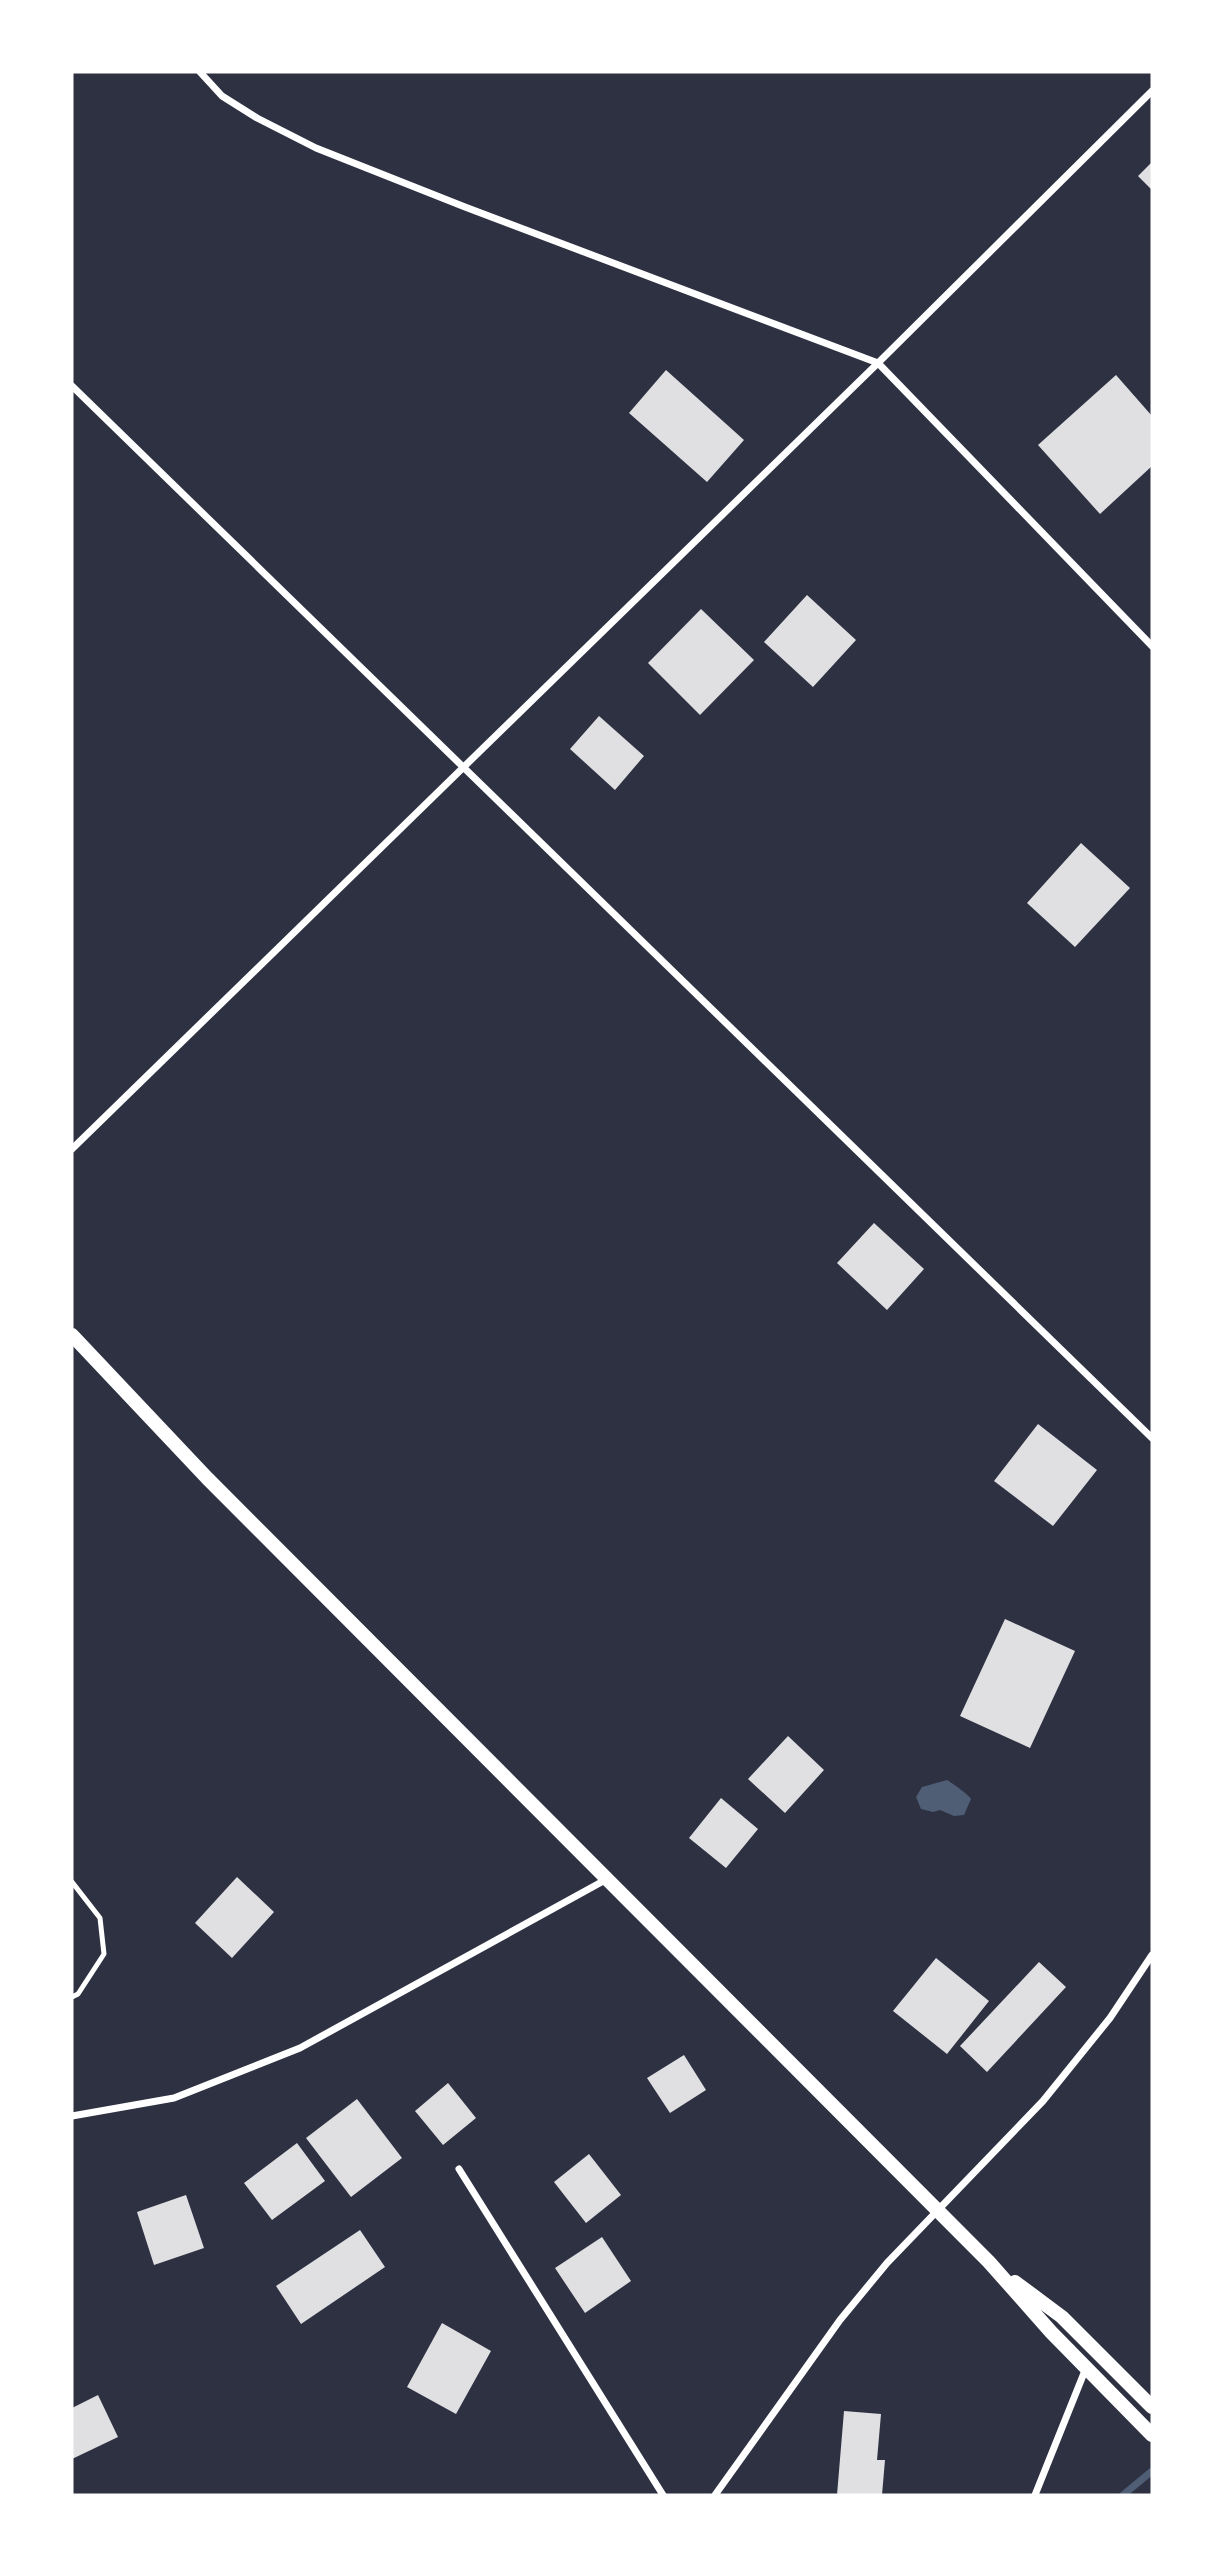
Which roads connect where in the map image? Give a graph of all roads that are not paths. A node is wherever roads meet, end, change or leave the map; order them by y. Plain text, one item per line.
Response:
1 (200, 72) edge
2 (1152, 90) edge
3 (878, 363) junction
4 (72, 386) edge
5 (1152, 646) edge
6 (465, 767) junction
7 (72, 1149) edge
8 (72, 1335) edge
9 (1152, 1438) edge
10 (608, 1879) junction
11 (72, 1882) edge
12 (1152, 1955) edge
13 (72, 1997) edge
14 (72, 2116) edge
15 (459, 2169) dead end
16 (936, 2211) junction
17 (989, 2262) junction
18 (1086, 2368) junction
19 (1152, 2407) edge
20 (1149, 2432) edge
21 (663, 2495) edge
22 (705, 2495) edge
23 (715, 2495) edge
24 (1035, 2495) edge

1 - 3 street
2 - 3 street
3 - 5 street
3 - 6 street
4 - 6 street
6 - 7 street
6 - 9 street
8 - 10 main road
10 - 14 street
10 - 16 main road
11 - 13 lane
12 - 16 street
15 - 21 street
16 - 17 main road
16 - 23 street
17 - 18 main road
17 - 19 main road
18 - 20 main road
18 - 24 street
22 - 23 street

